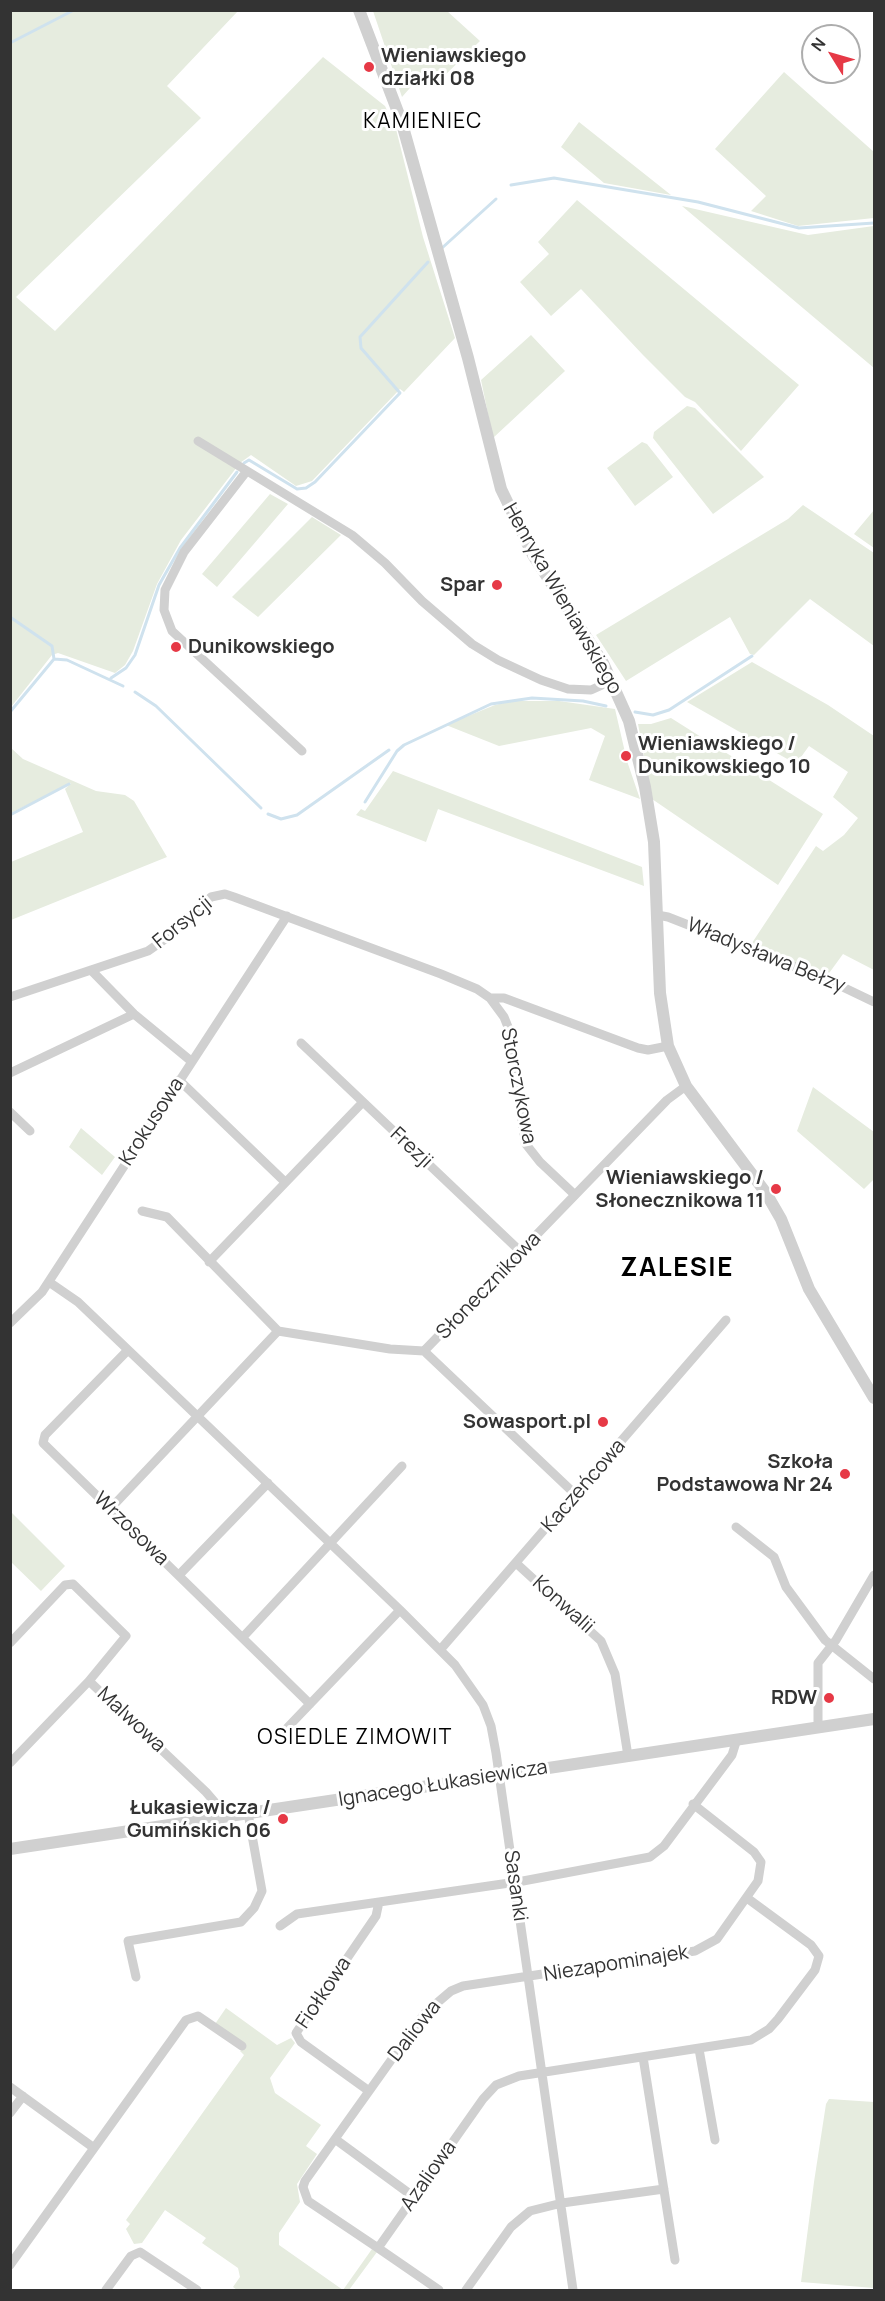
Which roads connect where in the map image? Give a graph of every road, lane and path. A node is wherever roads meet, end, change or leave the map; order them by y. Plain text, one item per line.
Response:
1 (359, 10) edge
2 (198, 441) dead end
3 (246, 472) junction
4 (611, 681) junction
5 (302, 751) dead end
6 (657, 915) junction
7 (287, 916) junction
8 (91, 970) junction
9 (10, 997) edge
10 (490, 998) junction
11 (874, 1002) edge
12 (134, 1014) junction
13 (302, 1043) dead end
14 (668, 1046) junction
15 (191, 1061) junction
16 (10, 1073) edge
17 (179, 1080) junction
18 (686, 1086) junction
19 (363, 1102) junction
20 (10, 1112) edge
21 (30, 1131) dead end
22 (285, 1182) junction
23 (575, 1195) junction
24 (142, 1211) dead end
25 (521, 1252) junction
26 (209, 1262) junction
27 (49, 1282) junction
28 (726, 1320) dead end
29 (10, 1323) edge
30 (278, 1331) junction
31 (128, 1350) junction
32 (424, 1351) junction
33 (874, 1398) edge
34 (198, 1416) junction
35 (402, 1466) dead end
36 (268, 1483) junction
37 (576, 1495) junction
38 (110, 1509) junction
39 (736, 1527) dead end
40 (330, 1543) junction
41 (516, 1563) junction
42 (179, 1575) junction
43 (874, 1575) edge
44 (400, 1610) junction
45 (243, 1636) junction
46 (10, 1642) edge
47 (831, 1646) junction
48 (440, 1650) junction
49 (874, 1679) edge
50 (89, 1682) junction
51 (310, 1704) junction
52 (874, 1719) edge
53 (818, 1727) junction
54 (287, 1728) dead end
55 (737, 1739) junction
56 (628, 1756) junction
57 (10, 1763) edge
58 (498, 1775) junction
59 (693, 1804) junction
60 (248, 1813) junction
61 (221, 1817) junction
62 (10, 1849) edge
63 (514, 1882) junction
64 (747, 1899) junction
65 (379, 1902) junction
66 (280, 1926) dead end
67 (136, 1977) dead end
68 (528, 1978) junction
69 (242, 2046) dead end
70 (699, 2049) junction
71 (643, 2057) junction
72 (542, 2073) junction
73 (10, 2087) edge
74 (369, 2091) junction
75 (23, 2096) junction
76 (10, 2113) edge
77 (336, 2139) junction
78 (715, 2140) dead end
79 (94, 2148) junction
80 (664, 2189) junction
81 (414, 2197) junction
82 (562, 2203) junction
83 (378, 2248) junction
84 (675, 2260) dead end
85 (10, 2265) edge
86 (106, 2290) edge
87 (198, 2290) edge
88 (439, 2290) edge
89 (466, 2290) edge
90 (573, 2290) edge

1 - 4 street, Henryka Wieniawskiego
2 - 3 street
3 - 4 street
3 - 5 street
4 - 6 street, Henryka Wieniawskiego
6 - 11 street, Władysława Bełzy
6 - 14 street, Henryka Wieniawskiego
7 - 8 street, Forsycji
7 - 10 street, Storczykowa
7 - 15 street, Krokusowa
8 - 9 street, Forsycji
8 - 12 street
10 - 14 street, Storczykowa
10 - 23 street, Storczykowa
12 - 15 street
12 - 16 street
13 - 19 street, Frezji
14 - 18 street, Henryka Wieniawskiego
15 - 17 street, Krokusowa
17 - 22 street
17 - 27 street, Krokusowa
18 - 23 street, Słonecznikowa
18 - 33 street, Henryka Wieniawskiego
19 - 22 street
19 - 25 street, Frezji
20 - 21 street
22 - 26 street
23 - 25 street, Słonecznikowa
24 - 26 street
25 - 32 street, Słonecznikowa
26 - 30 street
27 - 29 street, Krokusowa
27 - 31 street, Sasanki
28 - 37 street, Kaczeńcowa
30 - 32 street, Słonecznikowa
30 - 34 street
31 - 34 street, Sasanki
31 - 38 street, Wrzosowa
32 - 37 street
34 - 36 street, Sasanki
34 - 38 street
35 - 40 street
36 - 40 street, Sasanki
36 - 42 street
37 - 41 street, Kaczeńcowa
38 - 42 street, Wrzosowa
39 - 47 street
40 - 44 street, Sasanki
40 - 45 street
41 - 48 street, Kaczeńcowa
41 - 56 street, Konwalii
42 - 45 street, Wrzosowa
43 - 47 street
44 - 48 street, Sasanki
44 - 51 street
45 - 51 street, Wrzosowa
46 - 50 street
47 - 49 street
47 - 53 street
48 - 58 street, Sasanki
50 - 57 street, Malwowa
50 - 61 street, Malwowa
51 - 54 street
52 - 53 street, Ignacego Łukasiewicza
53 - 55 street, Ignacego Łukasiewicza
55 - 56 street, Ignacego Łukasiewicza
55 - 59 street
56 - 58 street, Ignacego Łukasiewicza
58 - 60 street, Ignacego Łukasiewicza
58 - 63 street, Sasanki
59 - 63 street
59 - 64 street, Niezapominajek
60 - 61 street, Ignacego Łukasiewicza
60 - 67 street
61 - 62 street, Ignacego Łukasiewicza
63 - 65 street
63 - 68 street, Sasanki
64 - 68 street, Niezapominajek
64 - 70 street
65 - 66 street
65 - 74 street, Fiołkowa
68 - 72 street, Sasanki
68 - 74 street, Daliowa
69 - 79 street
70 - 71 street
70 - 78 street
71 - 72 street
71 - 80 street
72 - 81 street, Azaliowa
72 - 82 street, Sasanki
73 - 75 street
74 - 77 street, Daliowa
75 - 76 street
75 - 79 street
77 - 81 street
77 - 83 street, Daliowa
79 - 85 street
80 - 82 street
80 - 84 street
81 - 83 street, Azaliowa
82 - 89 street
82 - 90 street, Sasanki
83 - 88 street
86 - 87 street

